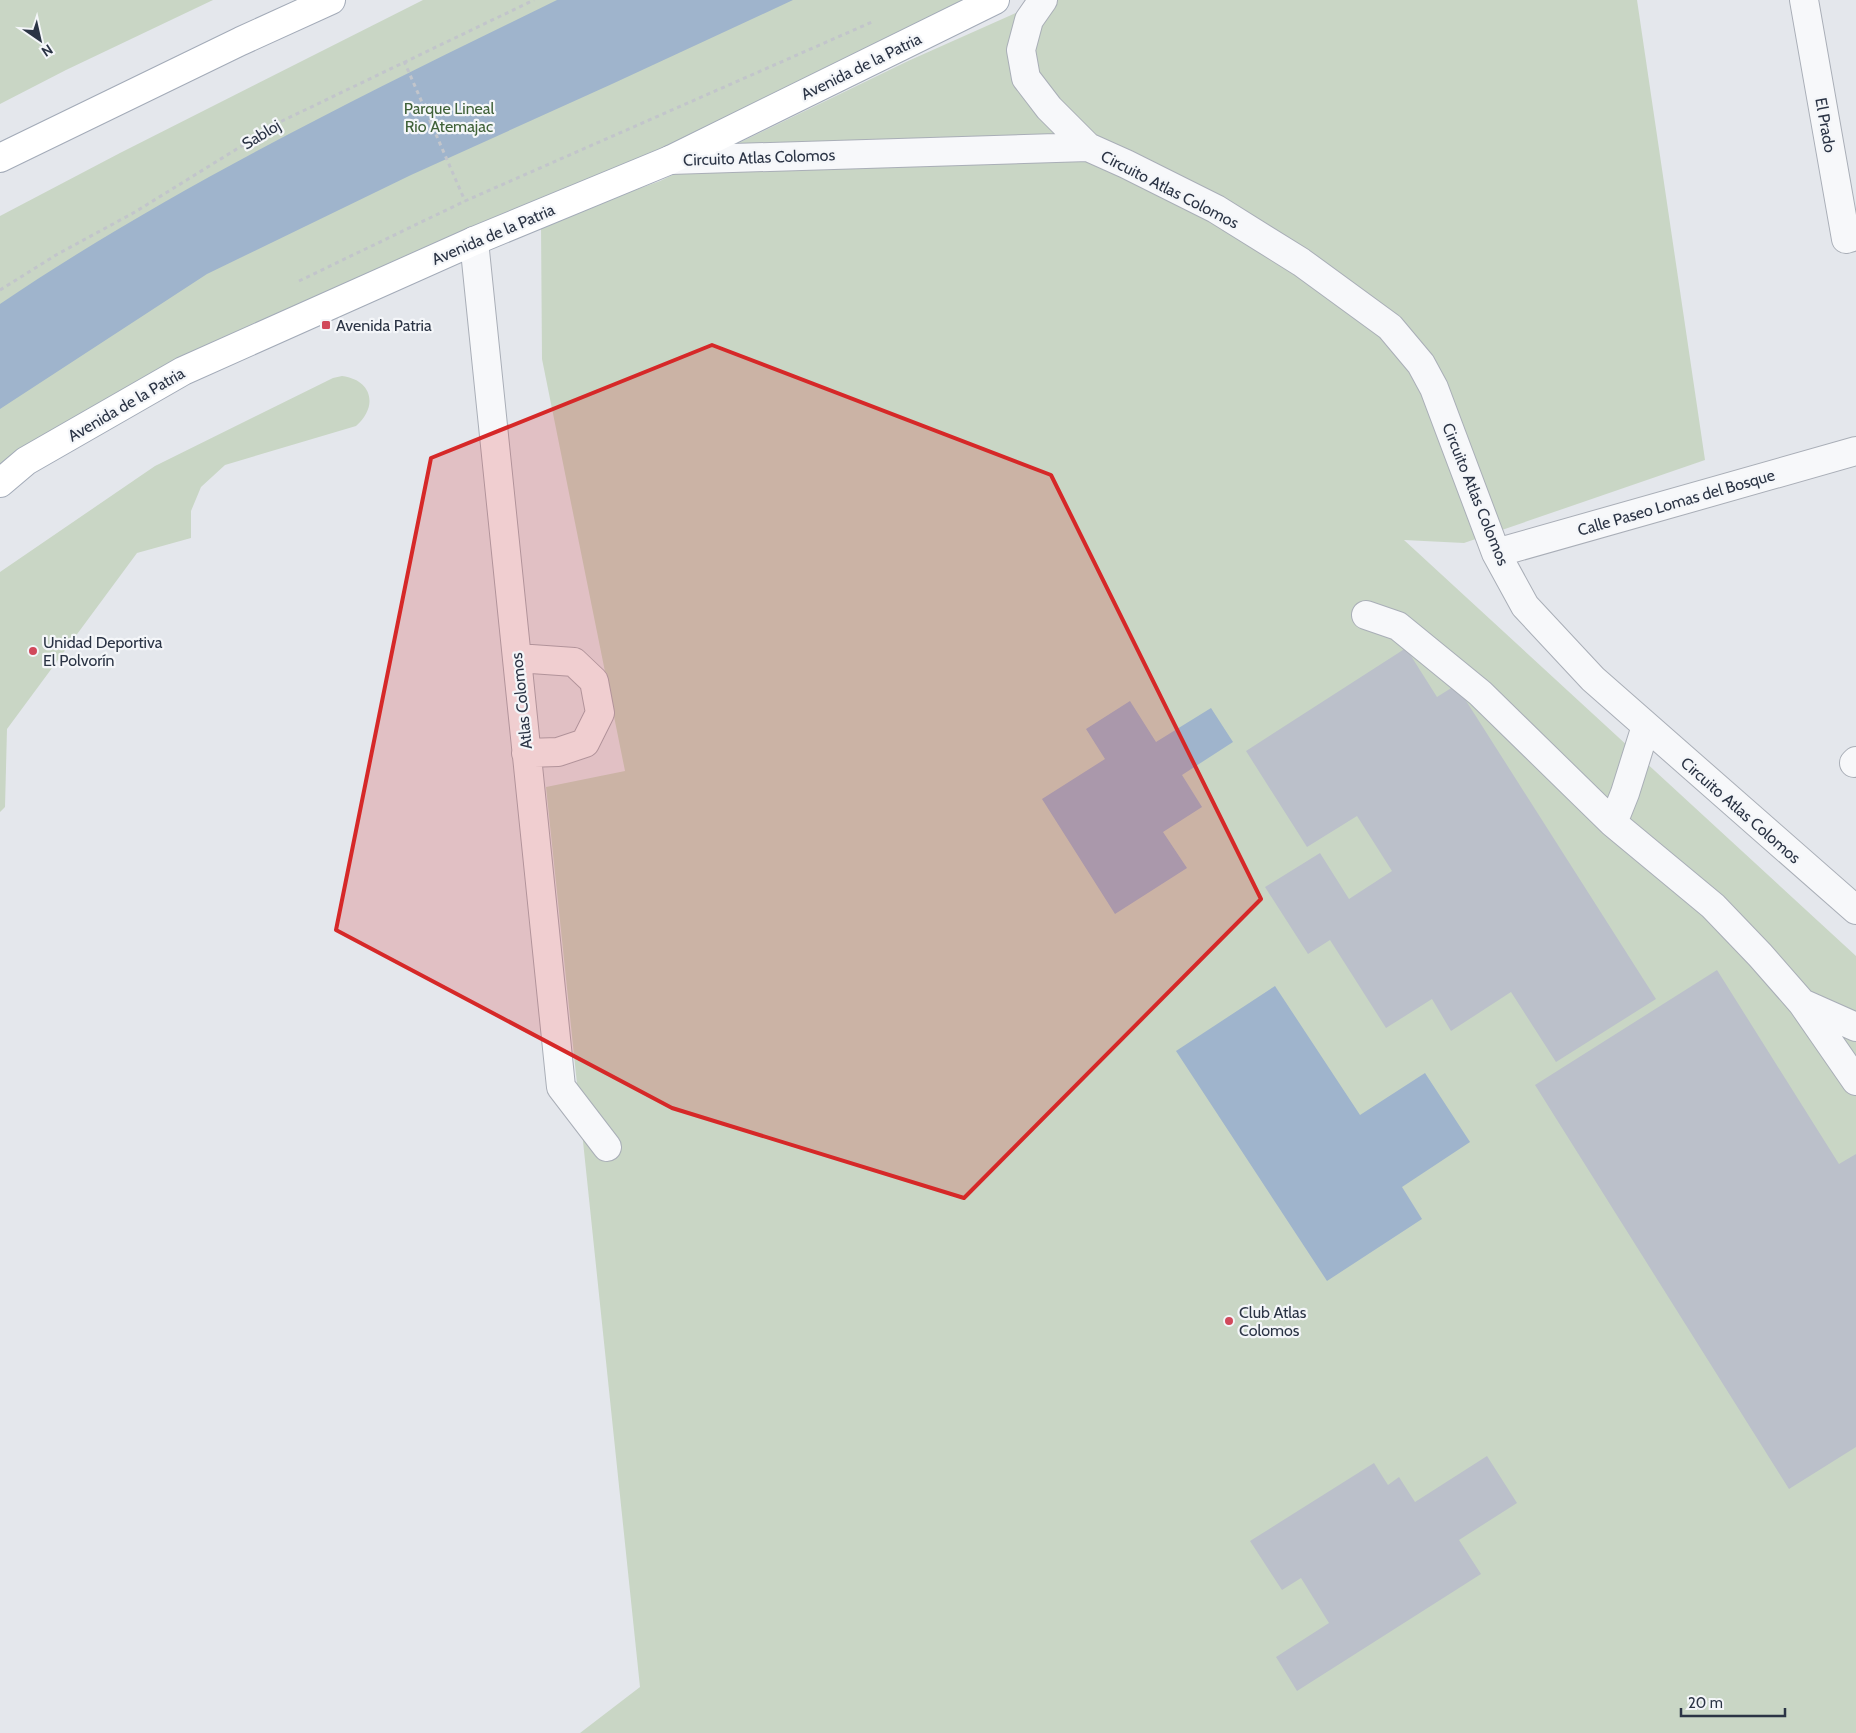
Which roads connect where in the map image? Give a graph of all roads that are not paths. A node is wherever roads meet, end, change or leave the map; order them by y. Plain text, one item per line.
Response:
1 (331, 0) edge
2 (995, 0) edge
3 (1043, 0) edge
4 (1804, 0) edge
5 (1088, 147) junction
6 (0, 158) edge
7 (670, 160) junction
8 (1856, 236) edge
9 (474, 241) junction
10 (1856, 451) edge
11 (0, 483) edge
12 (1496, 553) junction
13 (1366, 615) dead end
14 (517, 658) junction
15 (1646, 726) junction
16 (526, 753) junction
17 (1612, 823) junction
18 (1856, 910) edge
19 (1802, 1003) junction
20 (1856, 1027) edge
21 (1856, 1081) edge
22 (607, 1147) dead end

1 - 6 main road
2 - 7 main road, Avenida de la Patria
3 - 5 street, Circuito Atlas Colomos
4 - 8 street, El Prado
5 - 7 street, Circuito Atlas Colomos
5 - 12 street, Circuito Atlas Colomos
7 - 9 main road, Avenida de la Patria
9 - 11 main road, Avenida de la Patria
9 - 14 street, Atlas Colomos
10 - 12 street, Calle Paseo Lomas del Bosque
12 - 15 street, Circuito Atlas Colomos
13 - 17 street
14 - 16 street, Atlas Colomos
14 - 16 street
15 - 17 street
15 - 18 street, Circuito Atlas Colomos
16 - 22 street, Atlas Colomos
17 - 19 street
19 - 20 street
19 - 21 street

